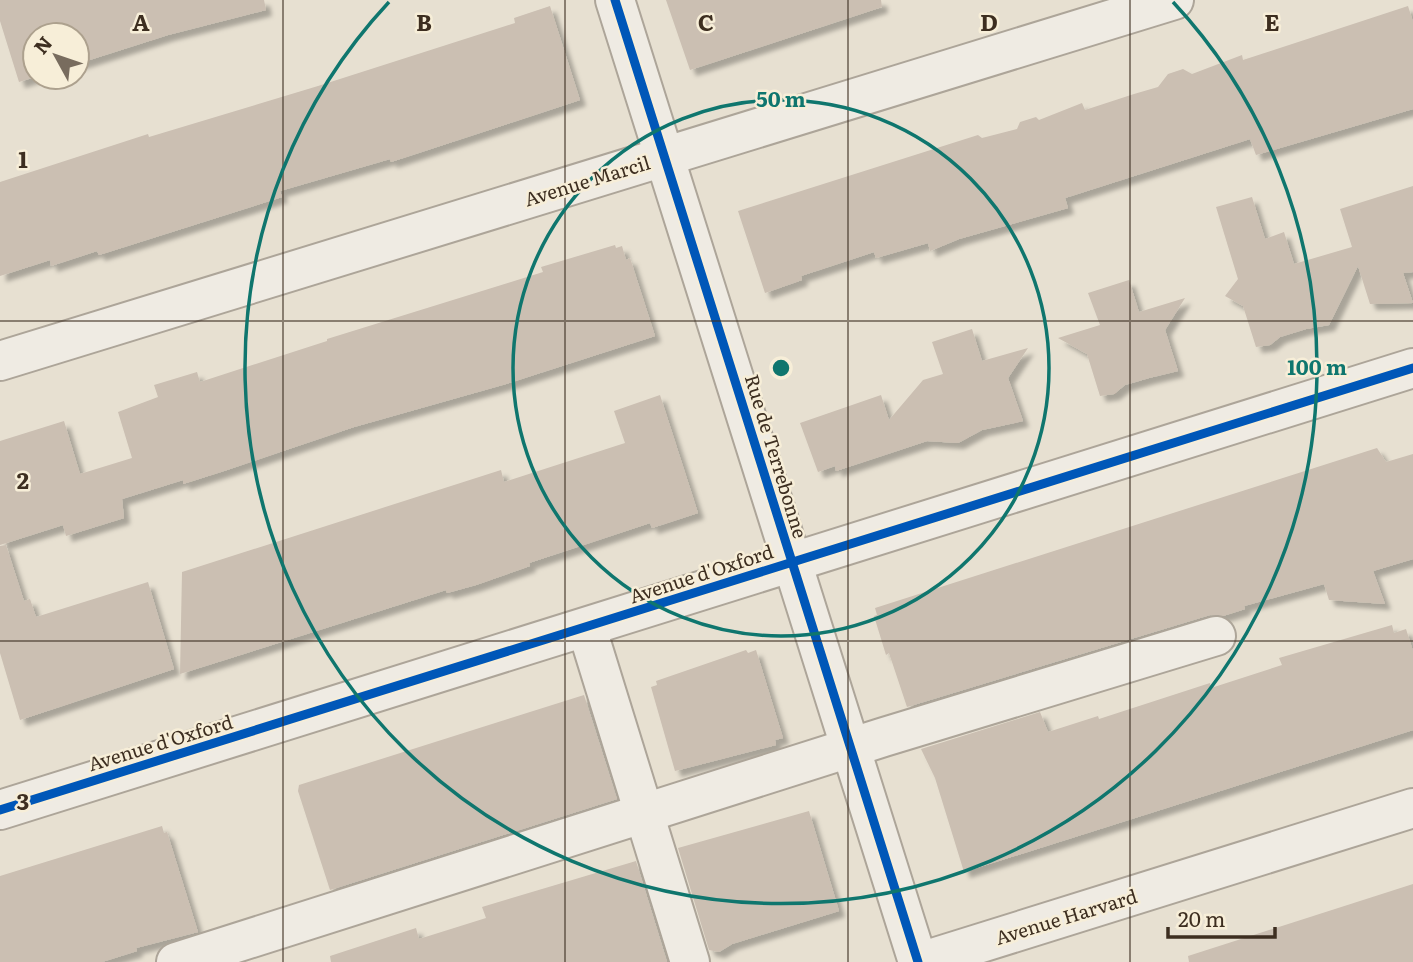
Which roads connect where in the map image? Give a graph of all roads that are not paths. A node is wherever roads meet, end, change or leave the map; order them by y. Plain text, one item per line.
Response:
1 (615, 0) edge
2 (1174, 0) edge
3 (665, 156) junction
4 (0, 361) edge
5 (1413, 368) edge
6 (792, 562) junction
7 (587, 629) junction
8 (1216, 636) dead end
9 (850, 748) junction
10 (1413, 808) edge
11 (0, 810) edge
12 (644, 814) junction
13 (176, 962) edge
14 (690, 962) edge
15 (919, 962) edge

1 - 3 street, Rue de Terrebonne
2 - 3 street, Avenue Marcil
3 - 4 street, Avenue Marcil
3 - 6 street, Rue de Terrebonne
5 - 6 street, Avenue d'Oxford
6 - 7 street, Avenue d'Oxford
6 - 9 street, Rue de Terrebonne
7 - 11 street, Avenue d'Oxford
7 - 12 street
8 - 9 street
9 - 12 street
9 - 15 street, Rue de Terrebonne
10 - 15 street, Avenue Harvard
12 - 13 street
12 - 14 street

